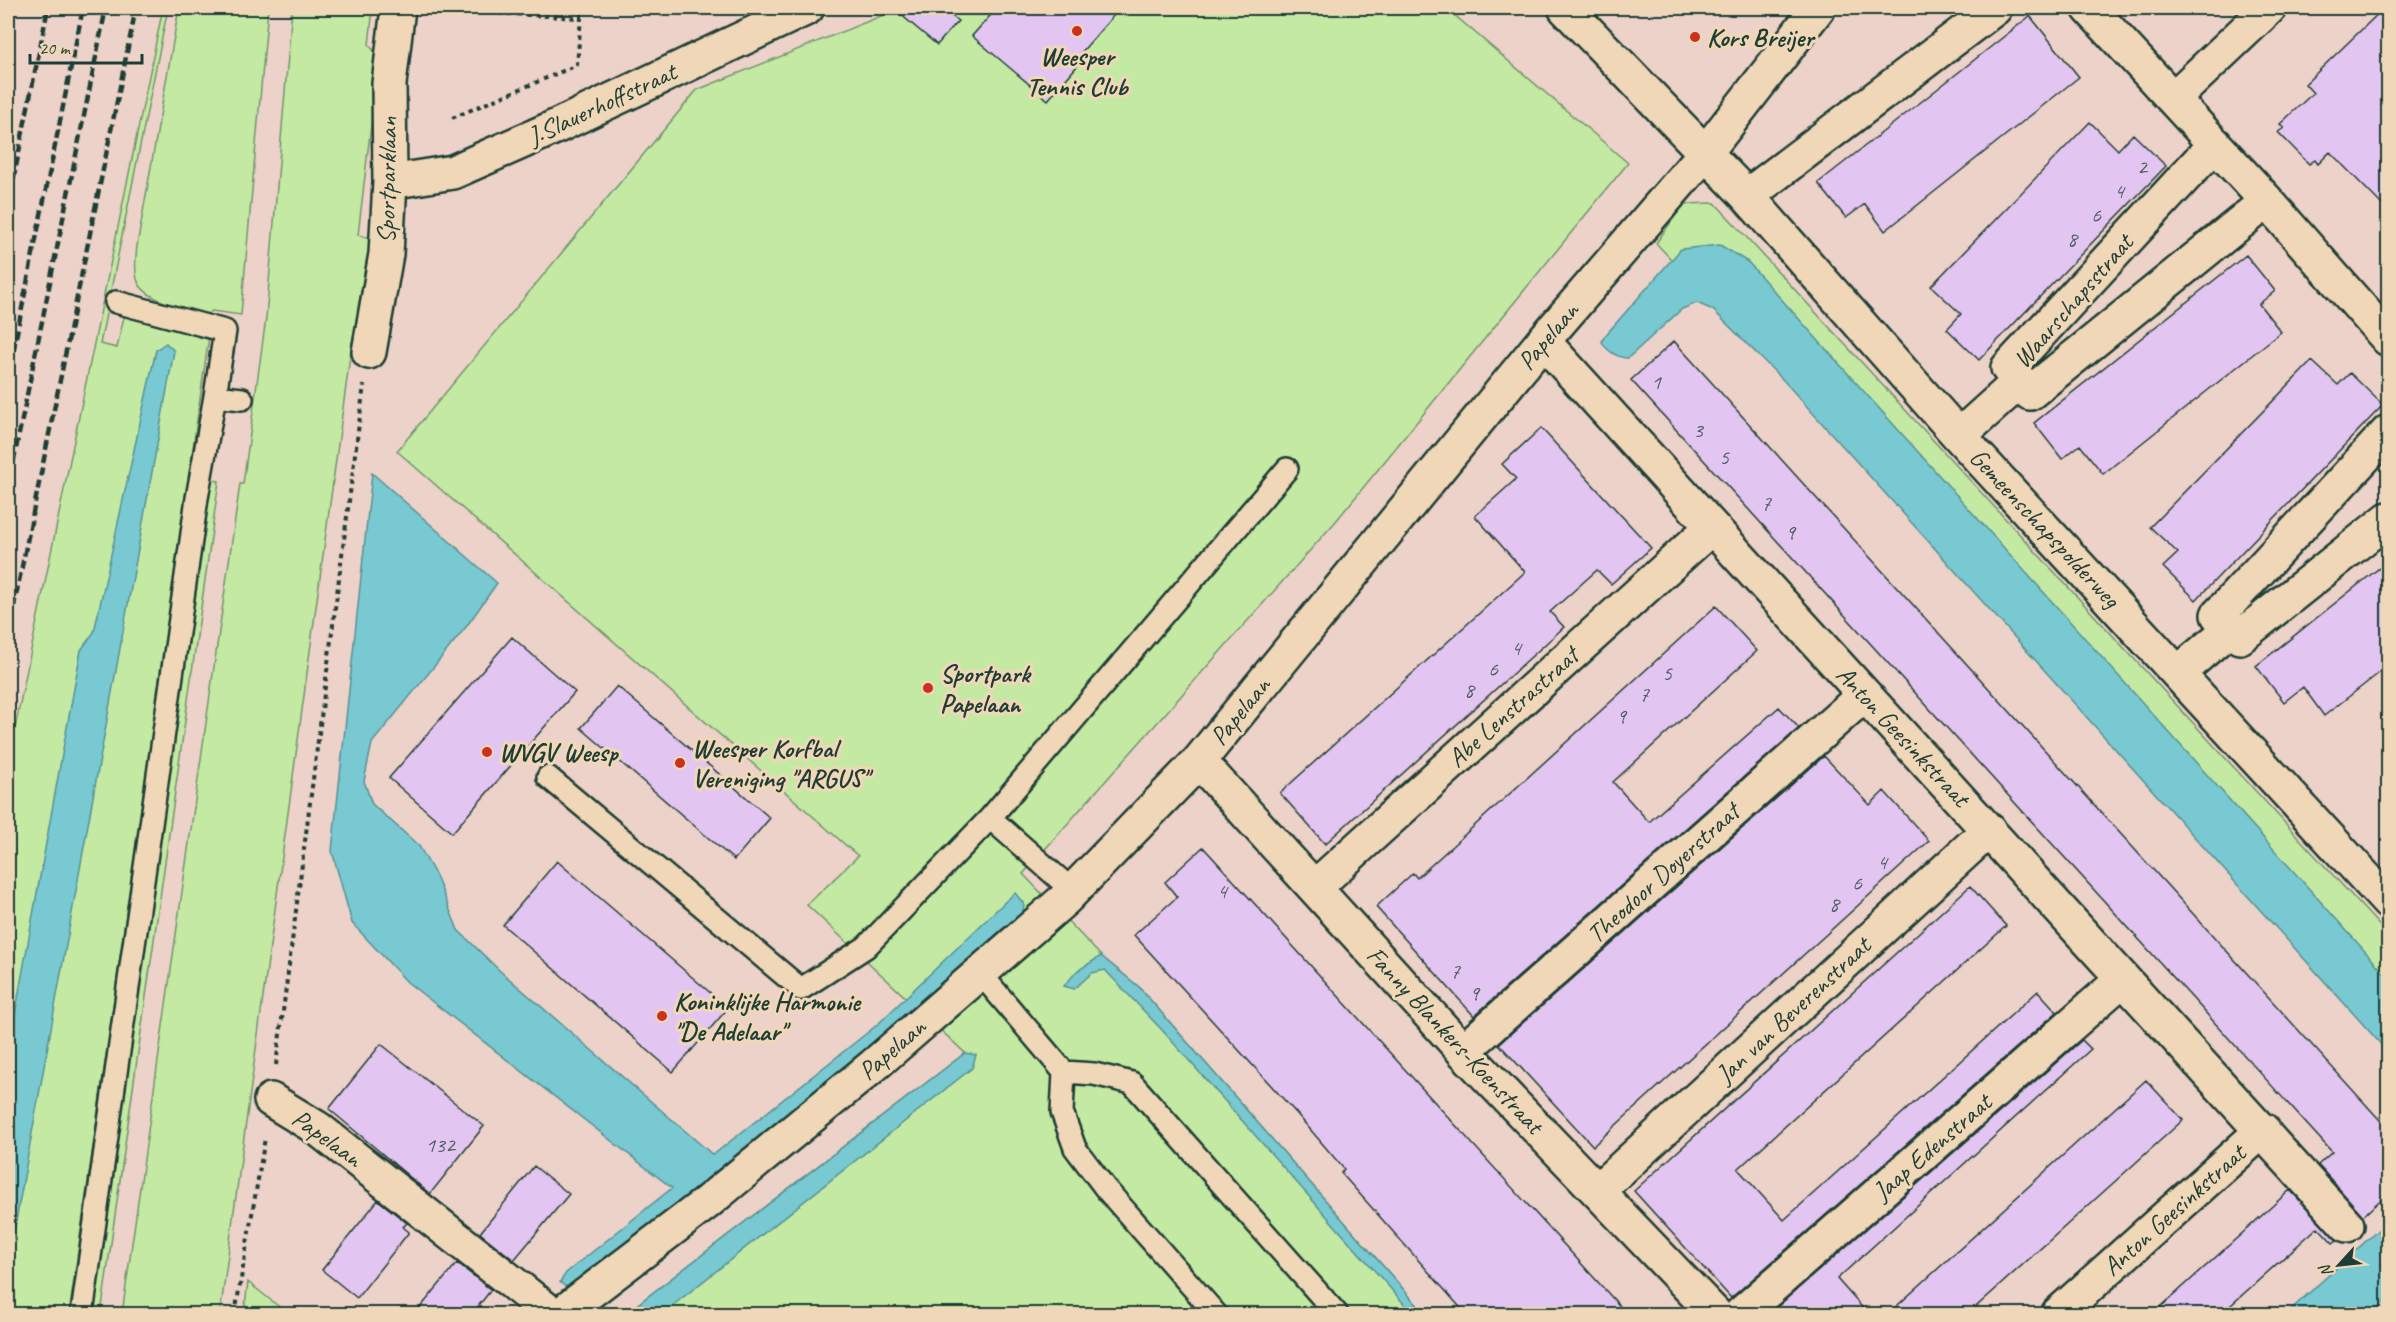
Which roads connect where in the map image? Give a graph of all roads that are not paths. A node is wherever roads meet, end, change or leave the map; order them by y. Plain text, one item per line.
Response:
1 (398, 8) edge
2 (807, 8) edge
3 (1565, 8) edge
4 (1818, 8) edge
5 (1995, 8) edge
6 (2089, 8) edge
7 (2269, 8) edge
8 (2174, 98) junction
9 (2216, 144) junction
10 (1706, 152) junction
11 (390, 182) junction
12 (1748, 196) junction
13 (2267, 201) junction
14 (116, 302) dead end
15 (2388, 339) edge
16 (1543, 341) junction
17 (369, 352) road end
18 (2020, 381) junction
19 (215, 396) junction
20 (243, 399) dead end
21 (2388, 432) edge
22 (1959, 436) junction
23 (1287, 469) dead end
24 (2388, 519) edge
25 (1712, 527) junction
26 (2231, 628) junction
27 (2179, 672) junction
28 (1864, 694) junction
29 (1199, 761) junction
30 (548, 777) dead end
31 (990, 818) junction
32 (1989, 830) junction
33 (1315, 887) junction
34 (1073, 891) junction
35 (2388, 902) edge
36 (980, 973) junction
37 (2123, 979) junction
38 (1463, 1051) junction
39 (1064, 1072) junction
40 (272, 1100) road end
41 (2263, 1130) junction
42 (1597, 1191) junction
43 (2348, 1225) dead end
44 (81, 1314) edge
45 (552, 1314) edge
46 (561, 1314) edge
47 (1216, 1314) edge
48 (1338, 1314) edge
49 (1715, 1314) edge
50 (1741, 1314) edge
51 (2058, 1314) edge

1 - 11 street, Sportparklaan
2 - 11 street, J.Slauerhoffstraat
3 - 10 street, Gemeenschapspolderweg
4 - 10 street, Papelaan
5 - 12 street
6 - 8 street
7 - 8 street
8 - 9 street
9 - 13 street
9 - 18 street, Waarschapsstraat
10 - 12 street, Gemeenschapspolderweg
10 - 16 street, Papelaan
11 - 17 street, Sportparklaan
12 - 22 street, Gemeenschapspolderweg
13 - 15 street
13 - 18 street, Waarschapsstraat
14 - 19 lane
16 - 25 street, Anton Geesinkstraat
16 - 29 street, Papelaan
18 - 22 street
19 - 20 lane
19 - 44 lane
21 - 26 street
22 - 27 street, Gemeenschapspolderweg
23 - 31 lane
24 - 26 street
25 - 28 street, Anton Geesinkstraat
25 - 33 street, Abe Lenstrastraat
26 - 27 street
27 - 35 street, Gemeenschapspolderweg
28 - 32 street, Anton Geesinkstraat
28 - 38 street, Theodoor Doyerstraat
29 - 33 street, Fanny Blankers-Koenstraat
29 - 34 street, Papelaan
30 - 31 lane
31 - 34 lane
32 - 37 street, Anton Geesinkstraat
32 - 42 street, Jan van Beverenstraat
33 - 38 street, Fanny Blankers-Koenstraat
34 - 36 street, Papelaan
36 - 39 lane
36 - 46 street, Papelaan
37 - 41 street, Anton Geesinkstraat
37 - 50 street, Jaap Edenstraat
38 - 42 street, Fanny Blankers-Koenstraat
39 - 47 lane
39 - 48 lane
40 - 45 street, Papelaan
41 - 43 street, Anton Geesinkstraat
41 - 51 street, Anton Geesinkstraat
42 - 49 street, Fanny Blankers-Koenstraat

